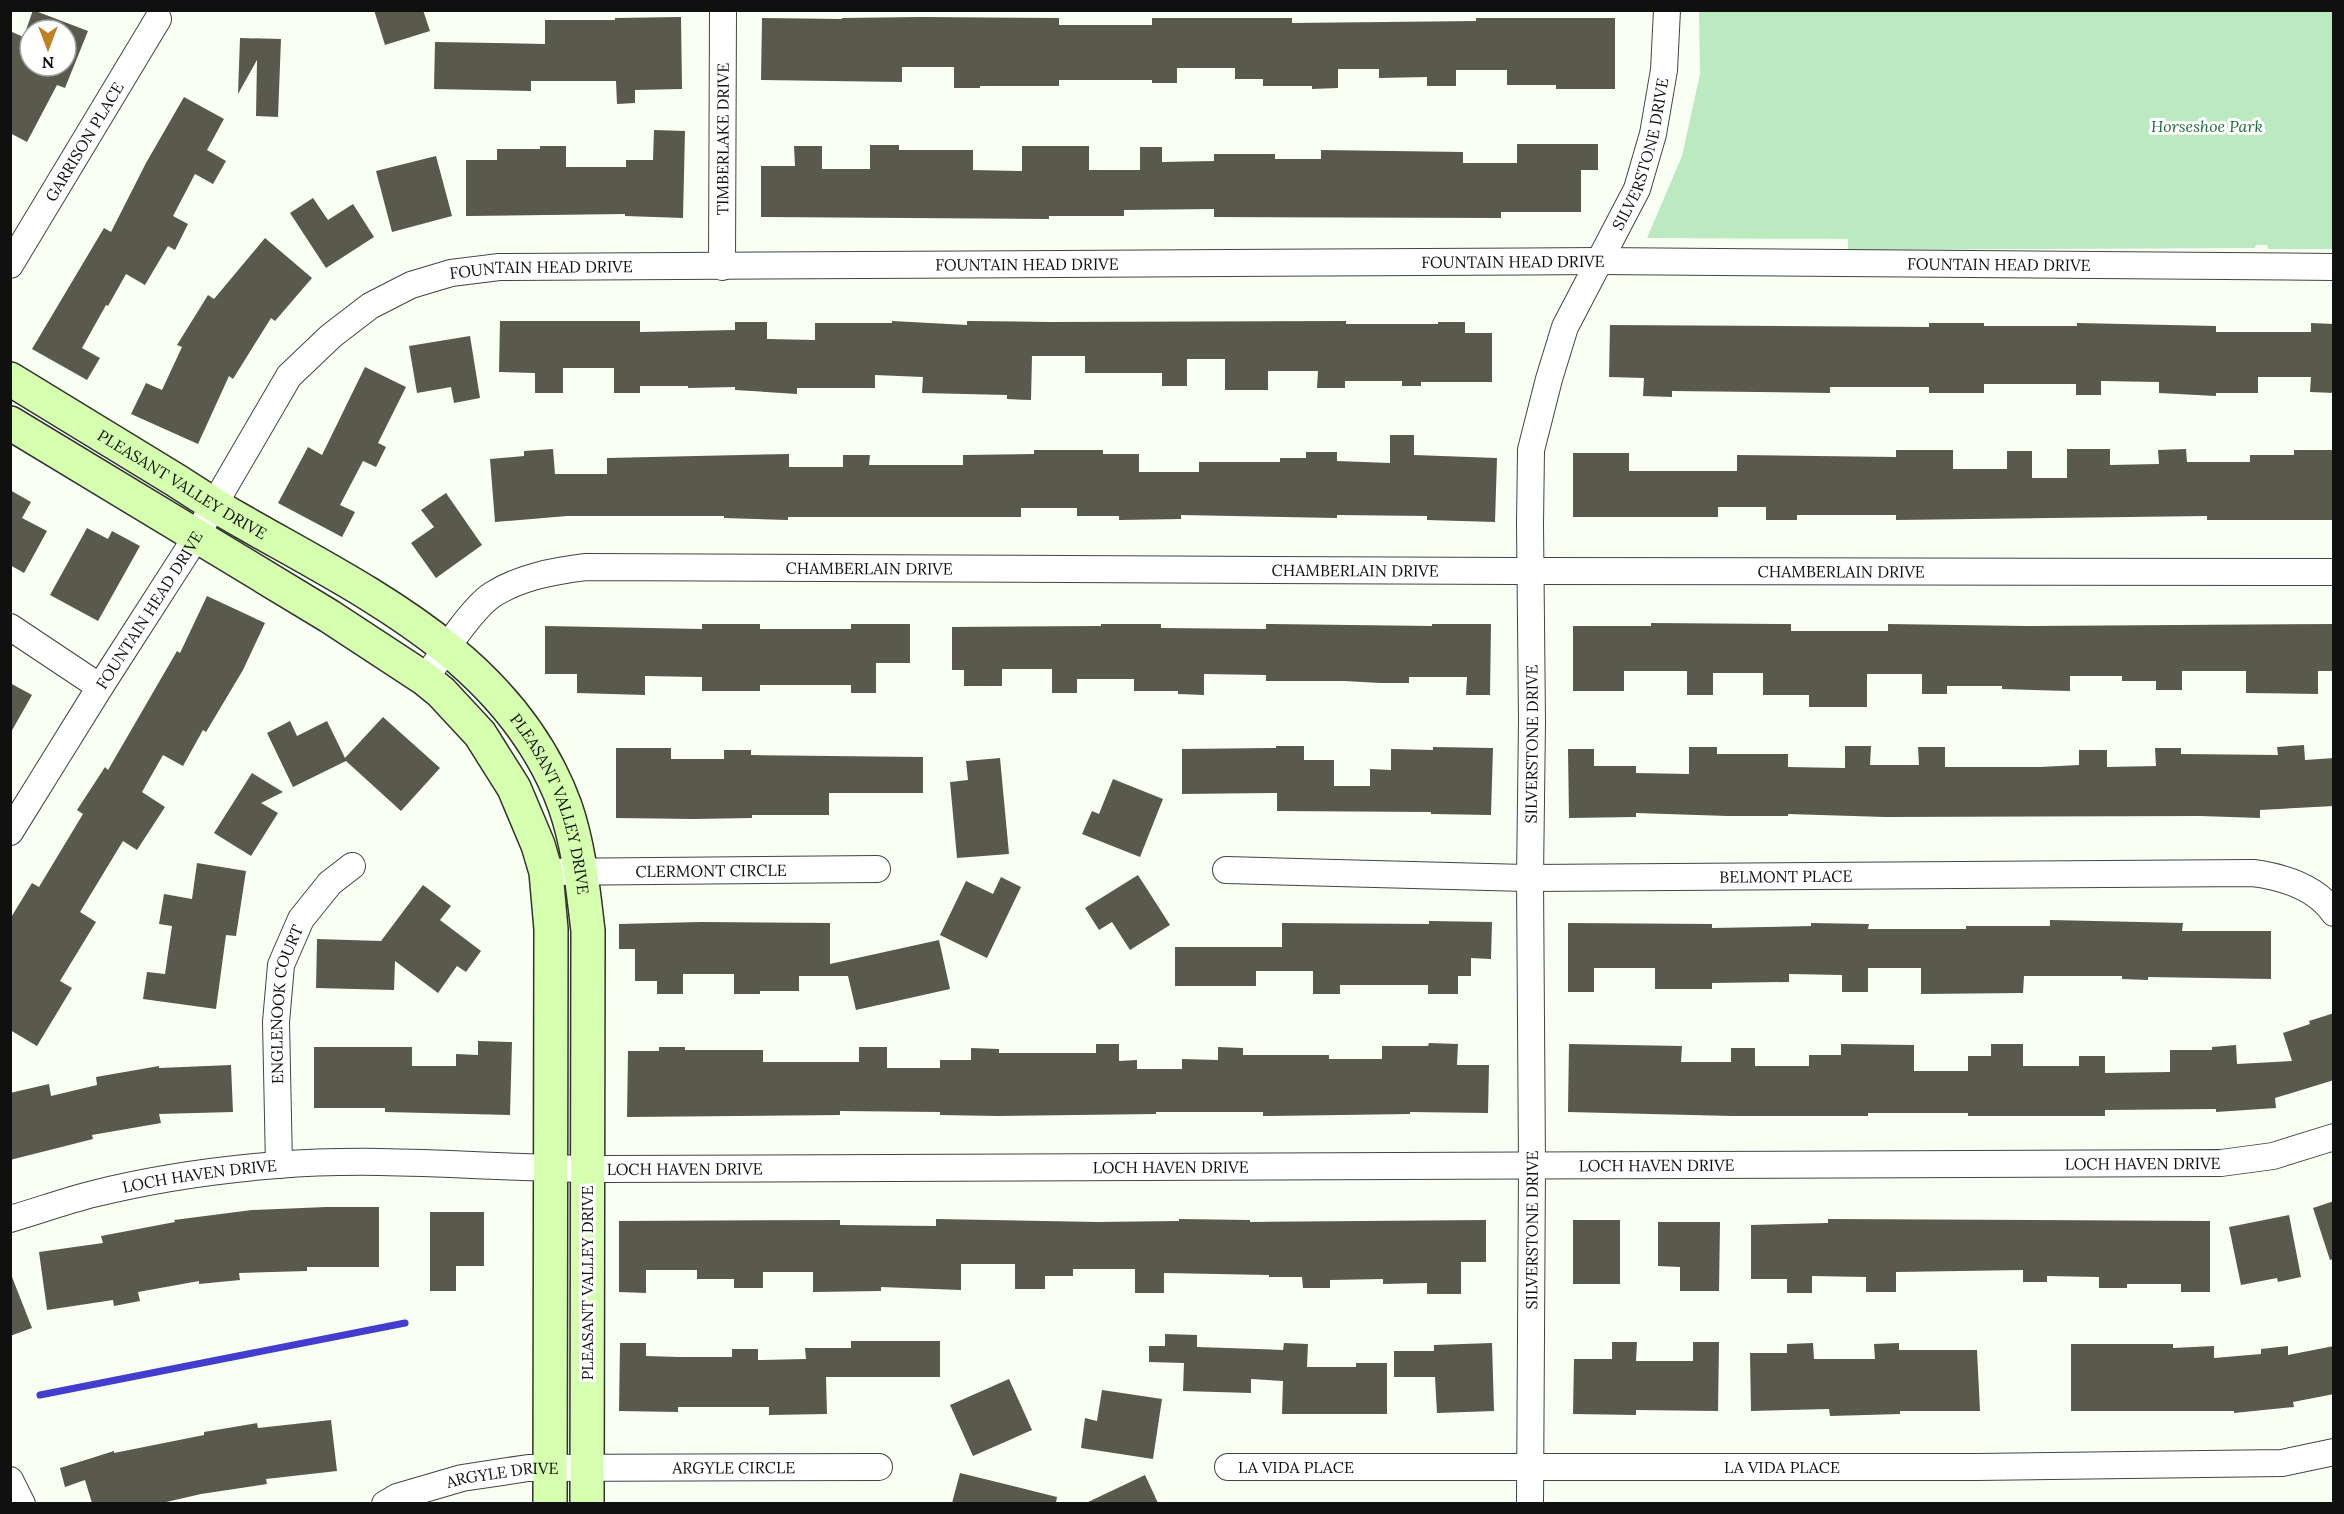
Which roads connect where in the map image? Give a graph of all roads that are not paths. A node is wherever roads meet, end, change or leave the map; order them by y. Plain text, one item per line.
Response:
1 (723, 10) edge
2 (1667, 10) edge
3 (159, 19) dead end
4 (1599, 261) junction
5 (10, 265) edge
6 (722, 267) junction
7 (2334, 267) edge
8 (10, 379) edge
9 (10, 423) edge
10 (215, 505) junction
11 (196, 536) junction
12 (1531, 571) junction
13 (2334, 572) edge
14 (10, 627) edge
15 (447, 648) junction
16 (425, 678) junction
17 (100, 687) junction
18 (10, 832) edge
19 (352, 866) dead end
20 (877, 869) dead end
21 (1226, 870) dead end
22 (546, 872) junction
23 (581, 872) junction
24 (1530, 878) junction
25 (2334, 913) edge
26 (2334, 1137) edge
27 (279, 1165) junction
28 (1532, 1165) junction
29 (550, 1169) junction
30 (587, 1169) junction
31 (10, 1219) edge
32 (2334, 1452) edge
33 (550, 1467) junction
34 (587, 1467) junction
35 (879, 1467) dead end
36 (1228, 1467) dead end
37 (1530, 1467) junction
38 (10, 1480) edge
39 (22, 1503) edge
40 (385, 1503) edge
41 (550, 1503) edge
42 (587, 1503) edge
43 (1530, 1503) edge

1 - 6 street, TIMBERLAKE DRIVE
2 - 4 street, SILVERSTONE DRIVE
3 - 5 street, GARRISON PLACE
4 - 6 street, FOUNTAIN HEAD DRIVE
4 - 7 street, FOUNTAIN HEAD DRIVE
4 - 12 street, SILVERSTONE DRIVE
6 - 10 street, FOUNTAIN HEAD DRIVE
8 - 10 street, PLEASANT VALLEY DRIVE
9 - 11 street, PLEASANT VALLEY DRIVE
10 - 11 street, FOUNTAIN HEAD DRIVE
10 - 15 street, PLEASANT VALLEY DRIVE
11 - 16 street, PLEASANT VALLEY DRIVE
11 - 17 street, FOUNTAIN HEAD DRIVE
12 - 13 street, CHAMBERLAIN DRIVE
12 - 15 street, CHAMBERLAIN DRIVE
12 - 24 street, SILVERSTONE DRIVE
14 - 17 street
15 - 16 street, CHAMBERLAIN DRIVE
15 - 23 street, PLEASANT VALLEY DRIVE
16 - 22 street, PLEASANT VALLEY DRIVE
17 - 18 street, FOUNTAIN HEAD DRIVE
19 - 27 street, ENGLENOOK COURT
20 - 23 street, CLERMONT CIRCLE
21 - 24 street, BELMONT PLACE
22 - 23 street, CLERMONT CIRCLE
22 - 29 street, PLEASANT VALLEY DRIVE
23 - 30 street, PLEASANT VALLEY DRIVE
24 - 25 street, BELMONT PLACE
24 - 28 street, SILVERSTONE DRIVE
26 - 28 street, LOCH HAVEN DRIVE
27 - 29 street, LOCH HAVEN DRIVE
27 - 31 street, LOCH HAVEN DRIVE
28 - 30 street, LOCH HAVEN DRIVE
28 - 37 street, SILVERSTONE DRIVE
29 - 30 street, LOCH HAVEN DRIVE
29 - 33 street, PLEASANT VALLEY DRIVE
30 - 34 street, PLEASANT VALLEY DRIVE
32 - 37 street, LA VIDA PLACE
33 - 34 street, ARGYLE DRIVE
33 - 40 street, ARGYLE DRIVE
33 - 41 street, PLEASANT VALLEY DRIVE
34 - 35 street, ARGYLE CIRCLE
34 - 42 street, PLEASANT VALLEY DRIVE
36 - 37 street, LA VIDA PLACE
37 - 43 street, SILVERSTONE DRIVE
38 - 39 street

